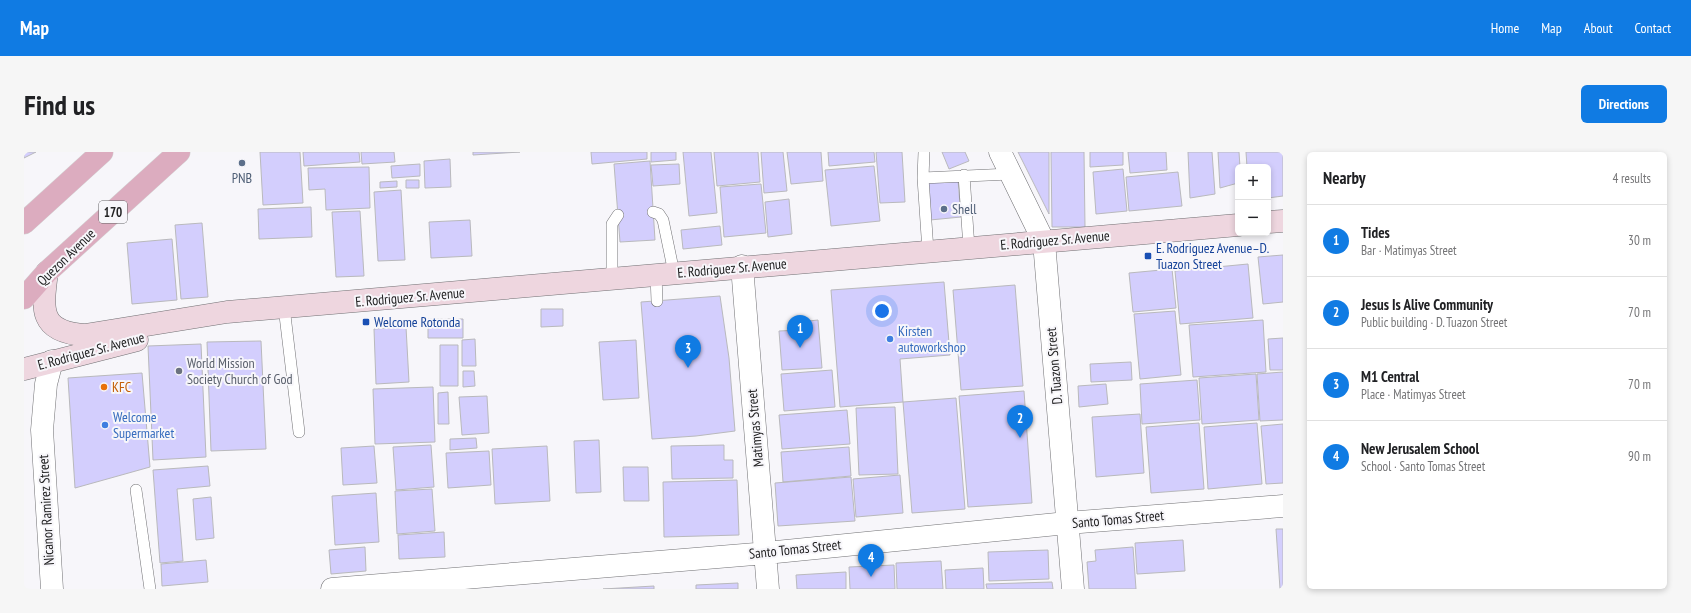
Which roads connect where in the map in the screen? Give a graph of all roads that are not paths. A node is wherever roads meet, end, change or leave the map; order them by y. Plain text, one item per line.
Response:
1 (179, 152) edge
2 (924, 152) edge
3 (1000, 152) edge
4 (92, 156) edge
5 (1010, 174) junction
6 (964, 175) junction
7 (923, 178) junction
8 (653, 212) dead end
9 (618, 215) dead end
10 (1283, 221) edge
11 (1271, 222) edge
12 (24, 223) edge
13 (1235, 225) edge
14 (1044, 242) junction
15 (969, 248) junction
16 (928, 251) junction
17 (742, 266) junction
18 (47, 272) junction
19 (665, 274) junction
20 (612, 280) junction
21 (24, 298) edge
22 (657, 301) dead end
23 (284, 307) junction
24 (227, 312) junction
25 (52, 361) junction
26 (24, 369) edge
27 (24, 416) edge
28 (42, 430) junction
29 (299, 432) dead end
30 (136, 490) dead end
31 (1283, 506) edge
32 (1067, 523) junction
33 (766, 553) junction
34 (52, 589) edge
35 (150, 589) edge
36 (332, 589) edge
37 (768, 589) edge
38 (1073, 589) edge

1 - 18 main road, Quezon Avenue / 170
2 - 7 lane
3 - 5 street, D. Tuazon Street
4 - 12 main road
5 - 6 lane
5 - 14 street, D. Tuazon Street
6 - 7 lane
6 - 15 lane
7 - 16 lane
8 - 19 lane
9 - 20 lane
10 - 11 main road
13 - 14 main road, E. Rodriguez Sr. Avenue
14 - 15 main road, E. Rodriguez Sr. Avenue
14 - 32 street, D. Tuazon Street
15 - 16 main road, E. Rodriguez Sr. Avenue
16 - 17 main road, E. Rodriguez Sr. Avenue
17 - 19 main road, E. Rodriguez Sr. Avenue
17 - 33 street, Matimyas Street
18 - 21 main road, Quezon Avenue / 170
18 - 24 main road, E. Rodriguez Sr. Avenue
19 - 20 main road, E. Rodriguez Sr. Avenue
19 - 22 lane
20 - 23 main road, E. Rodriguez Sr. Avenue
23 - 24 main road, E. Rodriguez Sr. Avenue
23 - 29 lane
24 - 25 main road, E. Rodriguez Sr. Avenue
25 - 26 main road, E. Rodriguez Sr. Avenue
25 - 28 street, Nicanor Ramirez Street
27 - 28 street
28 - 34 street, Nicanor Ramirez Street
30 - 35 lane
31 - 32 street, Santo Tomas Street
32 - 33 street, Santo Tomas Street
32 - 38 street, D. Tuazon Street
33 - 36 street, Santo Tomas Street
33 - 37 street, Matimyas Street

